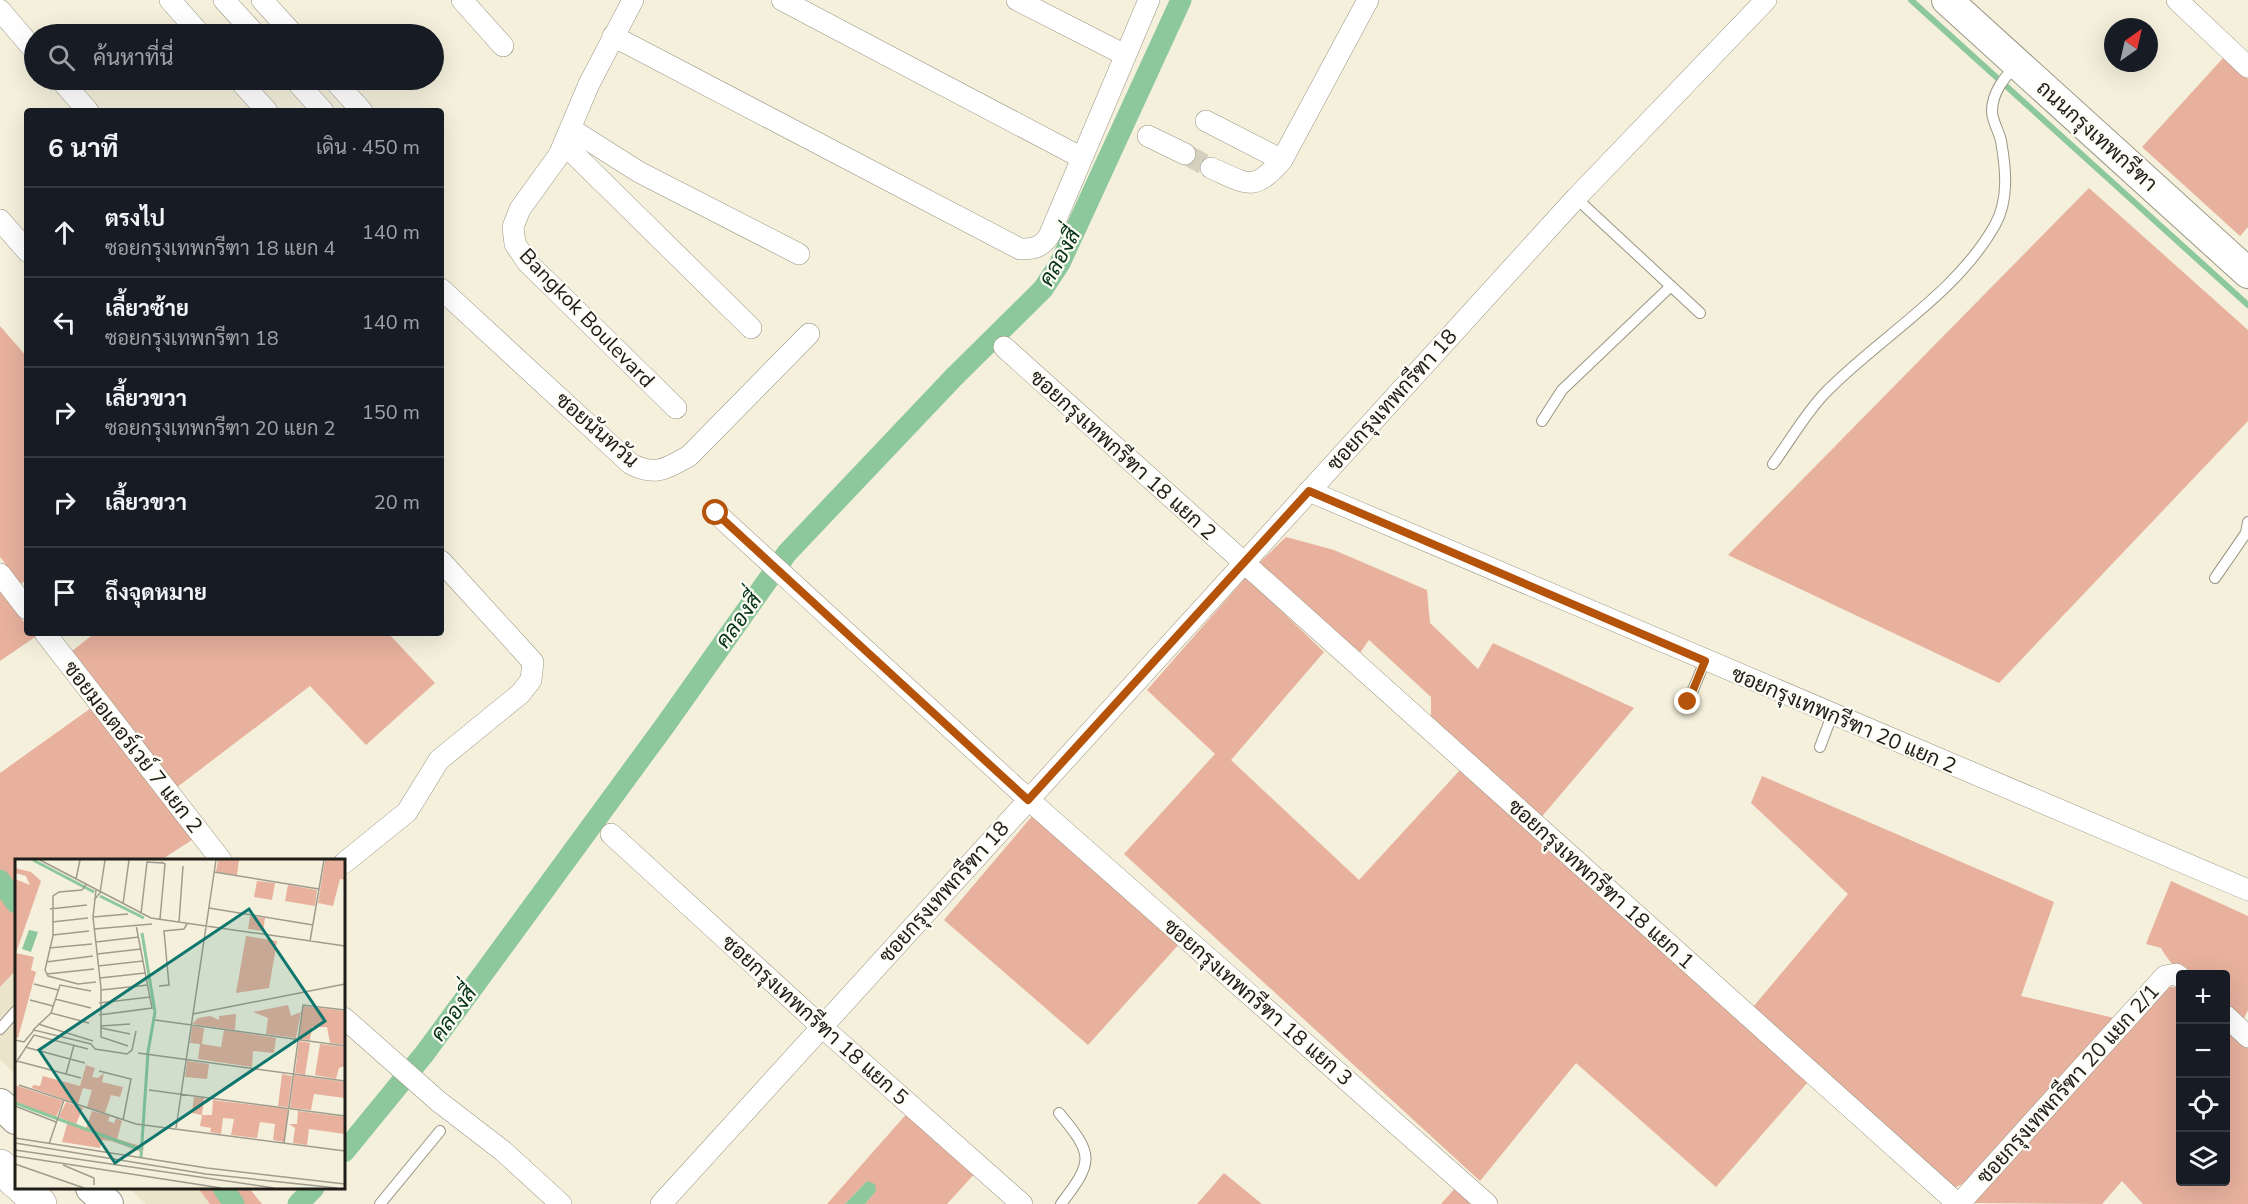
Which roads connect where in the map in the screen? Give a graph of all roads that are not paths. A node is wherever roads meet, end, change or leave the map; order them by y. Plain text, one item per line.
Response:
1 (170, 0) edge
2 (224, 0) edge
3 (262, 0) edge
4 (462, 0) edge
5 (633, 0) edge
6 (782, 0) edge
7 (1017, 0) edge
8 (1149, 0) edge
9 (1368, 0) edge
10 (1766, 0) edge
11 (1947, 0) edge
12 (2176, 0) edge
13 (0, 10) edge
14 (191, 24) edge
15 (246, 24) edge
16 (284, 24) edge
17 (613, 36) junction
18 (24, 38) edge
19 (503, 46) dead end
20 (1125, 56) junction
21 (2248, 67) edge
22 (2013, 68) junction
23 (70, 90) edge
24 (248, 90) edge
25 (304, 90) edge
26 (343, 90) edge
27 (85, 108) edge
28 (264, 108) edge
29 (320, 108) edge
30 (359, 108) edge
31 (1206, 121) dead end
32 (568, 136) junction
33 (1148, 136) dead end
34 (1185, 154) tunnel mouth
35 (1082, 158) junction
36 (1282, 160) junction
37 (1211, 168) tunnel mouth
38 (1576, 198) junction
39 (0, 220) edge
40 (24, 248) edge
41 (799, 254) dead end
42 (2248, 273) edge
43 (1671, 286) junction
44 (444, 292) edge
45 (1700, 313) dead end
46 (751, 328) dead end
47 (809, 334) dead end
48 (1004, 347) dead end
49 (676, 408) dead end
50 (1542, 421) dead end
51 (1773, 464) dead end
52 (1309, 491) junction
53 (716, 513) dead end
54 (2248, 522) edge
55 (444, 564) edge
56 (1243, 564) junction
57 (0, 574) edge
58 (2214, 578) dead end
59 (24, 605) edge
60 (47, 636) edge
61 (1705, 661) junction
62 (1688, 702) dead end
63 (1832, 715) junction
64 (1820, 747) dead end
65 (1028, 800) junction
66 (611, 834) dead end
67 (219, 859) edge
68 (345, 862) edge
69 (2248, 890) edge
70 (2176, 974) edge
71 (15, 1012) edge
72 (345, 1019) edge
73 (2230, 1020) edge
74 (822, 1027) junction
75 (0, 1029) edge
76 (2248, 1037) edge
77 (0, 1104) edge
78 (1059, 1113) dead end
79 (15, 1118) edge
80 (440, 1131) dead end
81 (0, 1166) edge
82 (15, 1181) edge
83 (24, 1189) edge
84 (91, 1189) edge
85 (550, 1200) edge
86 (40, 1204) edge
87 (108, 1204) edge
88 (380, 1204) edge
89 (661, 1204) edge
90 (1022, 1204) edge
91 (1061, 1204) edge
92 (1487, 1204) edge
93 (1959, 1204) edge

1 - 14 street
2 - 15 street
3 - 16 street
4 - 19 street
5 - 17 street, Bangkok Boulevard
6 - 35 street
7 - 20 street
8 - 20 street
9 - 36 street
10 - 38 street, ซอยกรุงเทพกรีฑา 18
11 - 22 main road, ถนนกรุงเทพกรีฑา
12 - 21 street
13 - 18 street
17 - 32 street, Bangkok Boulevard
17 - 35 street
20 - 35 street
22 - 42 main road, ถนนกรุงเทพกรีฑา
22 - 51 lane
23 - 27 street
24 - 28 street
25 - 29 street
26 - 30 street
31 - 36 street
32 - 41 street
32 - 46 street
32 - 49 street, Bangkok Boulevard
33 - 34 street
36 - 37 street
38 - 43 lane
38 - 52 street, ซอยกรุงเทพกรีฑา 18
39 - 40 street
43 - 45 lane
43 - 50 lane
44 - 47 street, ซอยนันทวัน
48 - 56 street, ซอยกรุงเทพกรีฑา 18 แยก 2
52 - 56 street, ซอยกรุงเทพกรีฑา 18
52 - 61 street, ซอยกรุงเทพกรีฑา 20 แยก 2
53 - 65 street, ซอยกรุงเทพกรีฑา 18 แยก 3
54 - 58 lane
55 - 68 street
56 - 65 street, ซอยกรุงเทพกรีฑา 18
56 - 93 street, ซอยกรุงเทพกรีฑา 18 แยก 1
57 - 59 street
60 - 67 street, ซอยมอเตอร์เวย์ 7 แยก 2
61 - 62 lane
61 - 63 street, ซอยกรุงเทพกรีฑา 20 แยก 2
63 - 64 lane
63 - 69 street, ซอยกรุงเทพกรีฑา 20 แยก 2
65 - 74 street, ซอยกรุงเทพกรีฑา 18
65 - 92 street, ซอยกรุงเทพกรีฑา 18 แยก 3
66 - 74 street, ซอยกรุงเทพกรีฑา 18 แยก 5
70 - 93 street, ซอยกรุงเทพกรีฑา 20 แยก 2/1
71 - 75 lane
72 - 85 street
73 - 76 street
74 - 89 street, ซอยกรุงเทพกรีฑา 18
74 - 90 street, ซอยกรุงเทพกรีฑา 18 แยก 5
77 - 79 main road
78 - 91 lane
80 - 88 lane
81 - 82 highway
83 - 86 highway
84 - 87 main road

